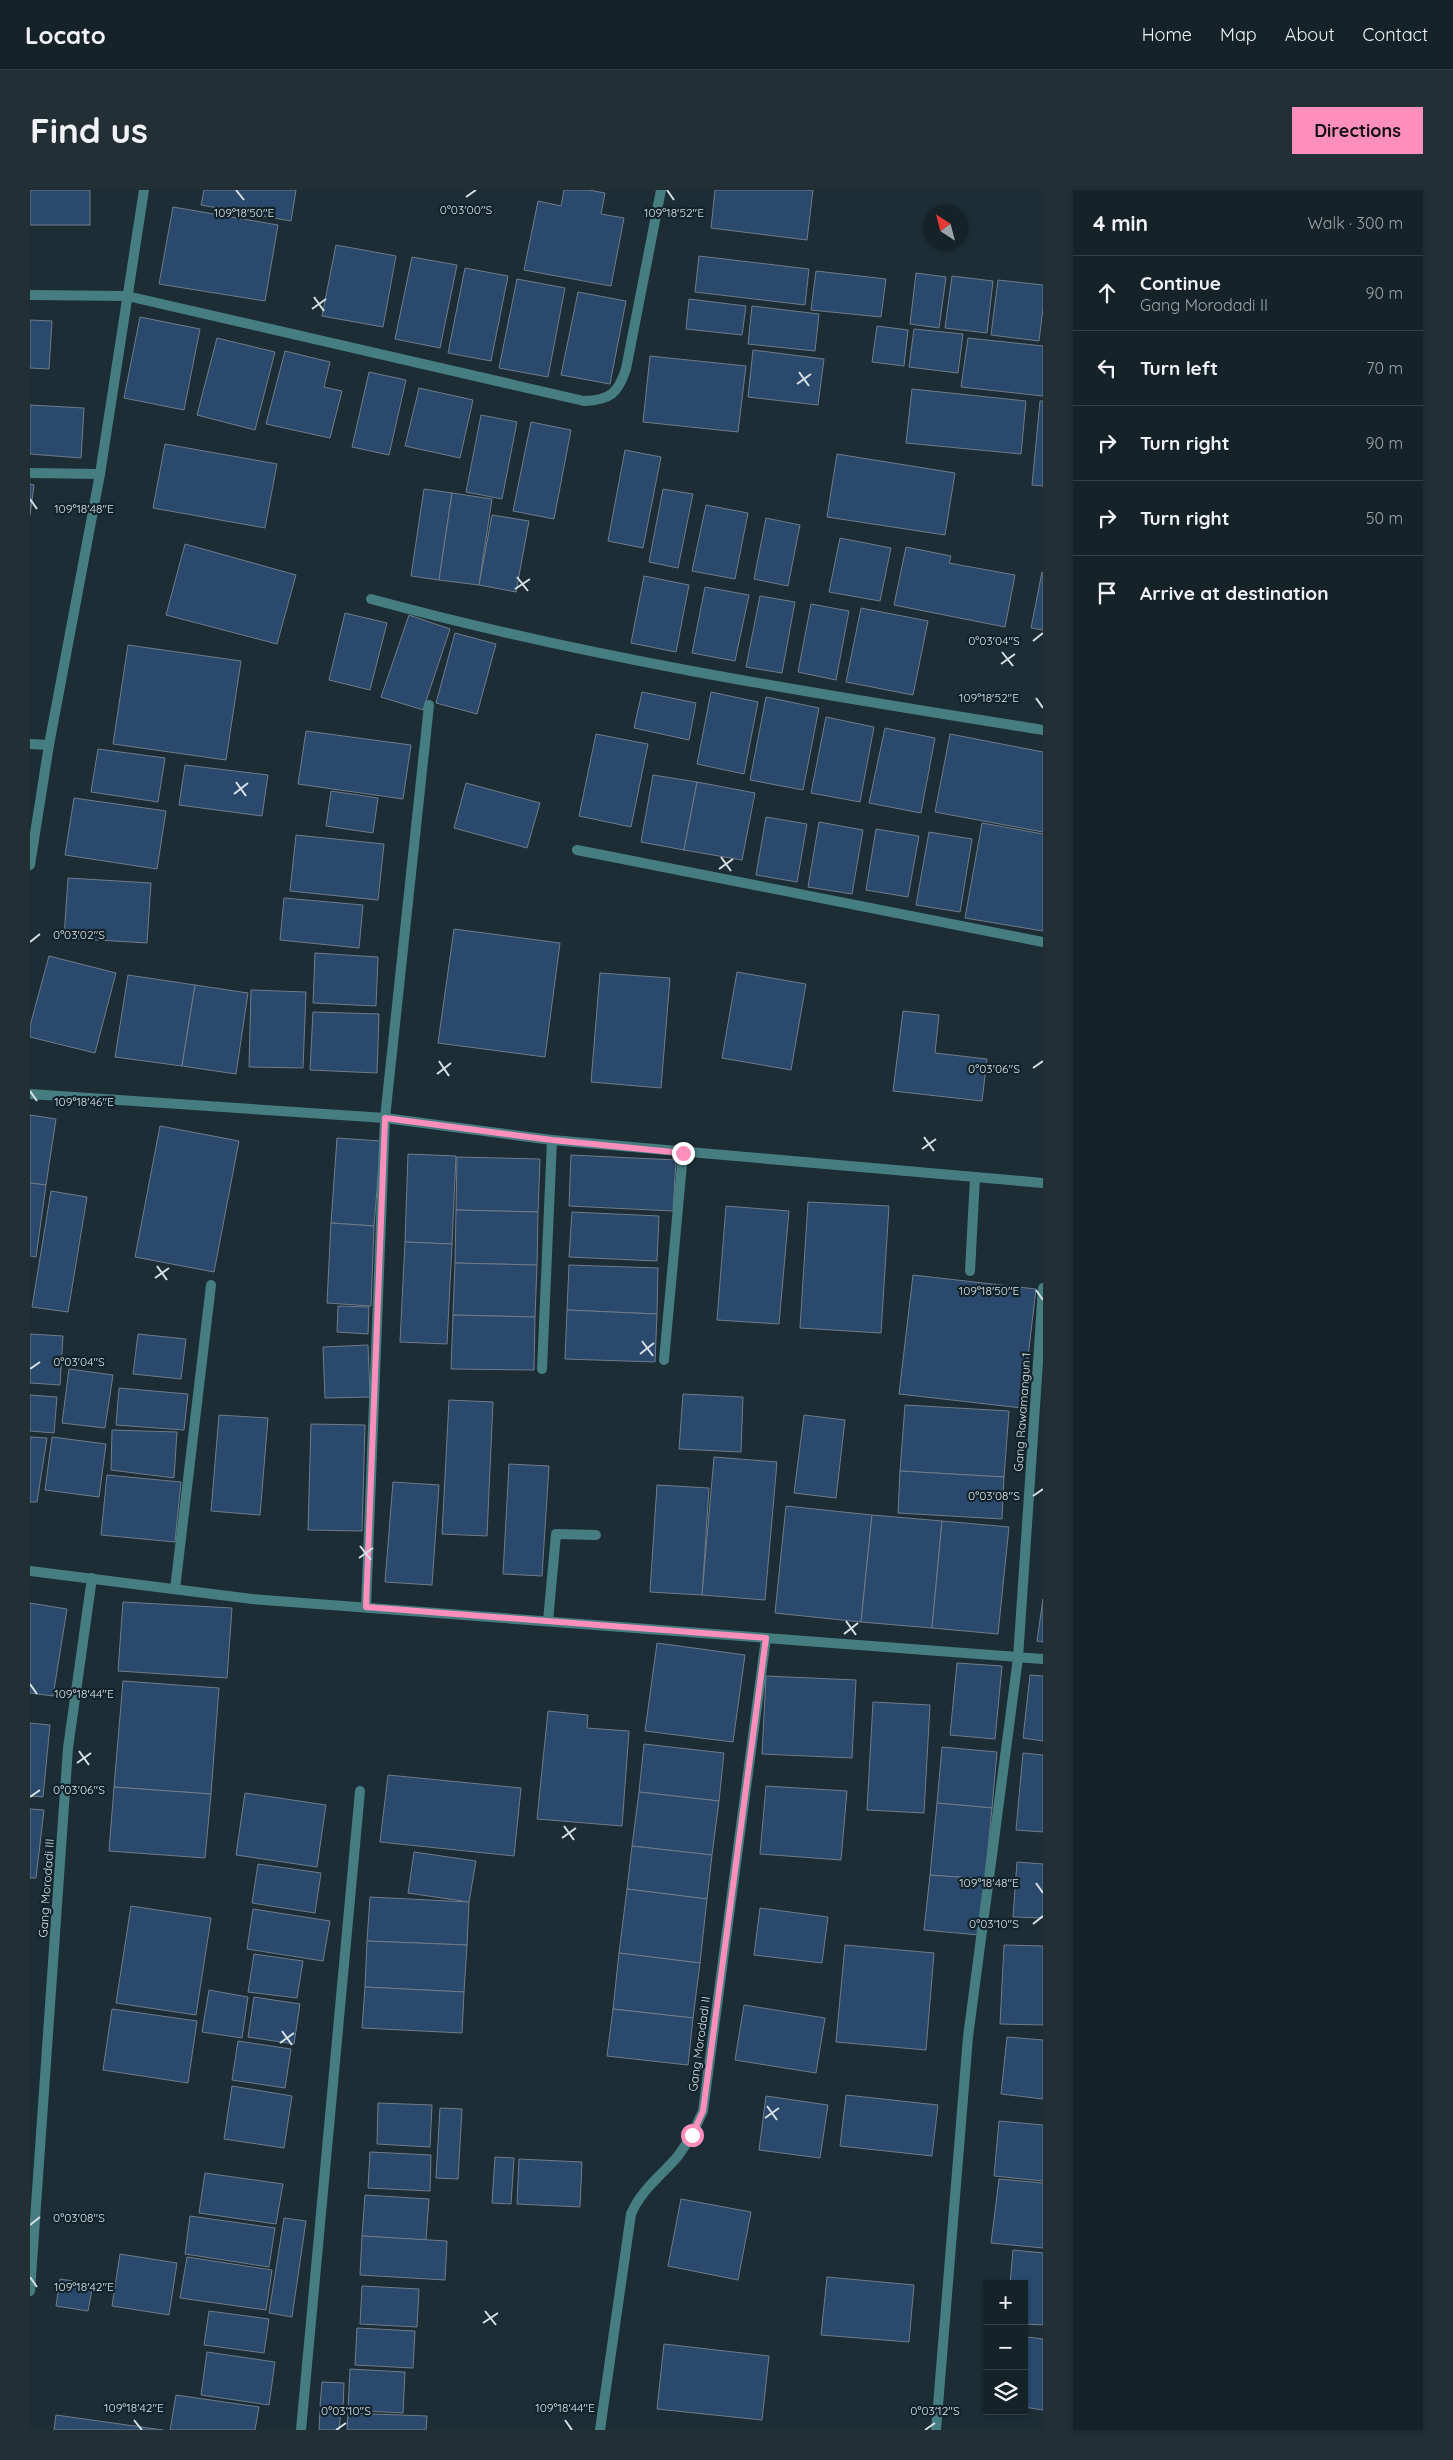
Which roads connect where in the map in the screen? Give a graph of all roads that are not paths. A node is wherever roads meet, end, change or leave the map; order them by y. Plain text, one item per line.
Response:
1 (144, 190) edge
2 (661, 190) edge
3 (30, 295) edge
4 (128, 296) junction
5 (30, 472) edge
6 (100, 474) junction
7 (371, 599) dead end
8 (429, 706) dead end
9 (1043, 730) edge
10 (30, 744) edge
11 (48, 745) junction
12 (577, 850) dead end
13 (30, 865) edge
14 (1043, 942) edge
15 (30, 1094) edge
16 (385, 1118) junction
17 (552, 1140) junction
18 (683, 1153) junction
19 (974, 1177) junction
20 (1043, 1183) edge
21 (970, 1271) dead end
22 (211, 1285) dead end
23 (1043, 1288) edge
24 (664, 1360) dead end
25 (542, 1369) dead end
26 (596, 1535) dead end
27 (30, 1570) edge
28 (92, 1578) junction
29 (175, 1589) junction
30 (366, 1607) junction
31 (548, 1621) junction
32 (766, 1638) junction
33 (1018, 1658) junction
34 (1043, 1659) edge
35 (360, 1791) dead end
36 (30, 2291) edge
37 (302, 2430) edge
38 (600, 2430) edge
39 (936, 2430) edge

1 - 4 street
2 - 4 street
3 - 4 street
4 - 6 street
5 - 6 street
6 - 11 street
7 - 9 street
8 - 16 street
10 - 11 street
11 - 13 street
12 - 14 street
15 - 16 street
16 - 17 street
16 - 30 street
17 - 18 street
17 - 25 street
18 - 19 street
18 - 24 street
19 - 20 street
19 - 21 street
22 - 29 street
23 - 33 street, Gang Rawamangun 1
26 - 31 street
27 - 28 street
28 - 29 street
28 - 36 street, Gang Morodadi III
29 - 30 street
30 - 31 street
31 - 32 street
32 - 33 street
32 - 38 street, Gang Morodadi II
33 - 34 street
33 - 39 street, Gang Rawamangun 1
35 - 37 street

